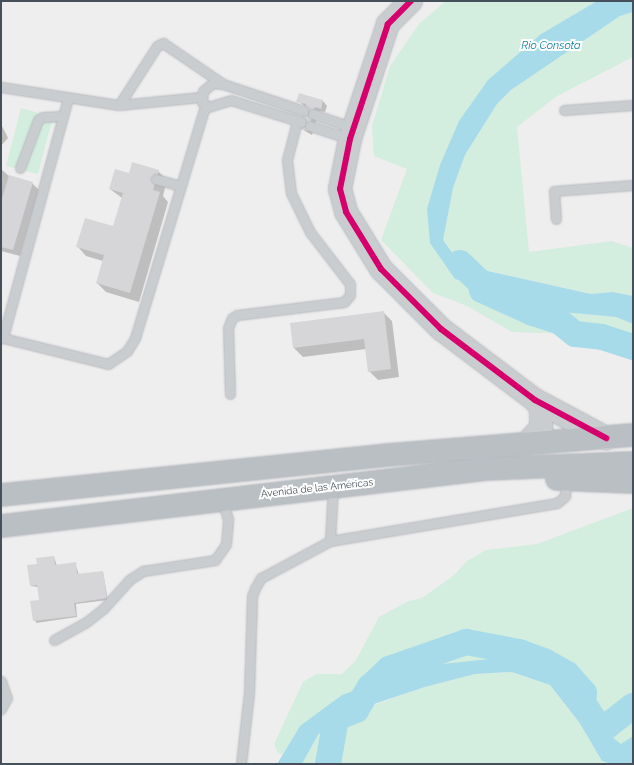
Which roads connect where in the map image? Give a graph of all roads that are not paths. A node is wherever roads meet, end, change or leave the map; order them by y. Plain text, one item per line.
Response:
1 (411, 1) edge
2 (223, 84) junction
3 (1, 87) edge
4 (68, 98) junction
5 (203, 102) junction
6 (119, 105) junction
7 (633, 105) edge
8 (564, 110) dead end
9 (304, 111) dead end
10 (313, 114) dead end
11 (63, 116) junction
12 (310, 126) dead end
13 (352, 133) junction
14 (20, 168) dead end
15 (156, 179) dead end
16 (633, 184) edge
17 (180, 186) junction
18 (556, 219) dead end
19 (230, 394) dead end
20 (535, 400) junction
21 (633, 435) edge
22 (606, 438) junction
23 (527, 443) junction
24 (633, 463) edge
25 (484, 469) junction
26 (566, 480) junction
27 (633, 482) edge
28 (333, 486) junction
29 (1, 495) edge
30 (221, 498) junction
31 (1, 526) edge
32 (330, 541) junction
33 (54, 640) dead end
34 (1, 680) edge
35 (1, 710) edge
36 (241, 764) edge

1 - 13 street
2 - 5 lane
2 - 6 lane
2 - 9 lane
3 - 4 lane
4 - 6 lane
4 - 11 lane
5 - 6 lane
5 - 17 lane
5 - 19 lane
7 - 8 lane
10 - 13 lane
11 - 14 lane
11 - 17 lane
12 - 13 lane
13 - 20 street
15 - 17 lane
16 - 18 lane
20 - 22 street
20 - 23 street
21 - 22 highway
22 - 23 highway
23 - 29 highway
24 - 25 highway, Avenida de las Américas
25 - 26 highway
25 - 28 highway, Avenida de las Américas
26 - 27 highway
26 - 32 lane
28 - 30 highway, Avenida de las Américas
28 - 32 lane
30 - 31 highway, Avenida de las Américas
30 - 33 lane
32 - 36 lane
34 - 35 lane

